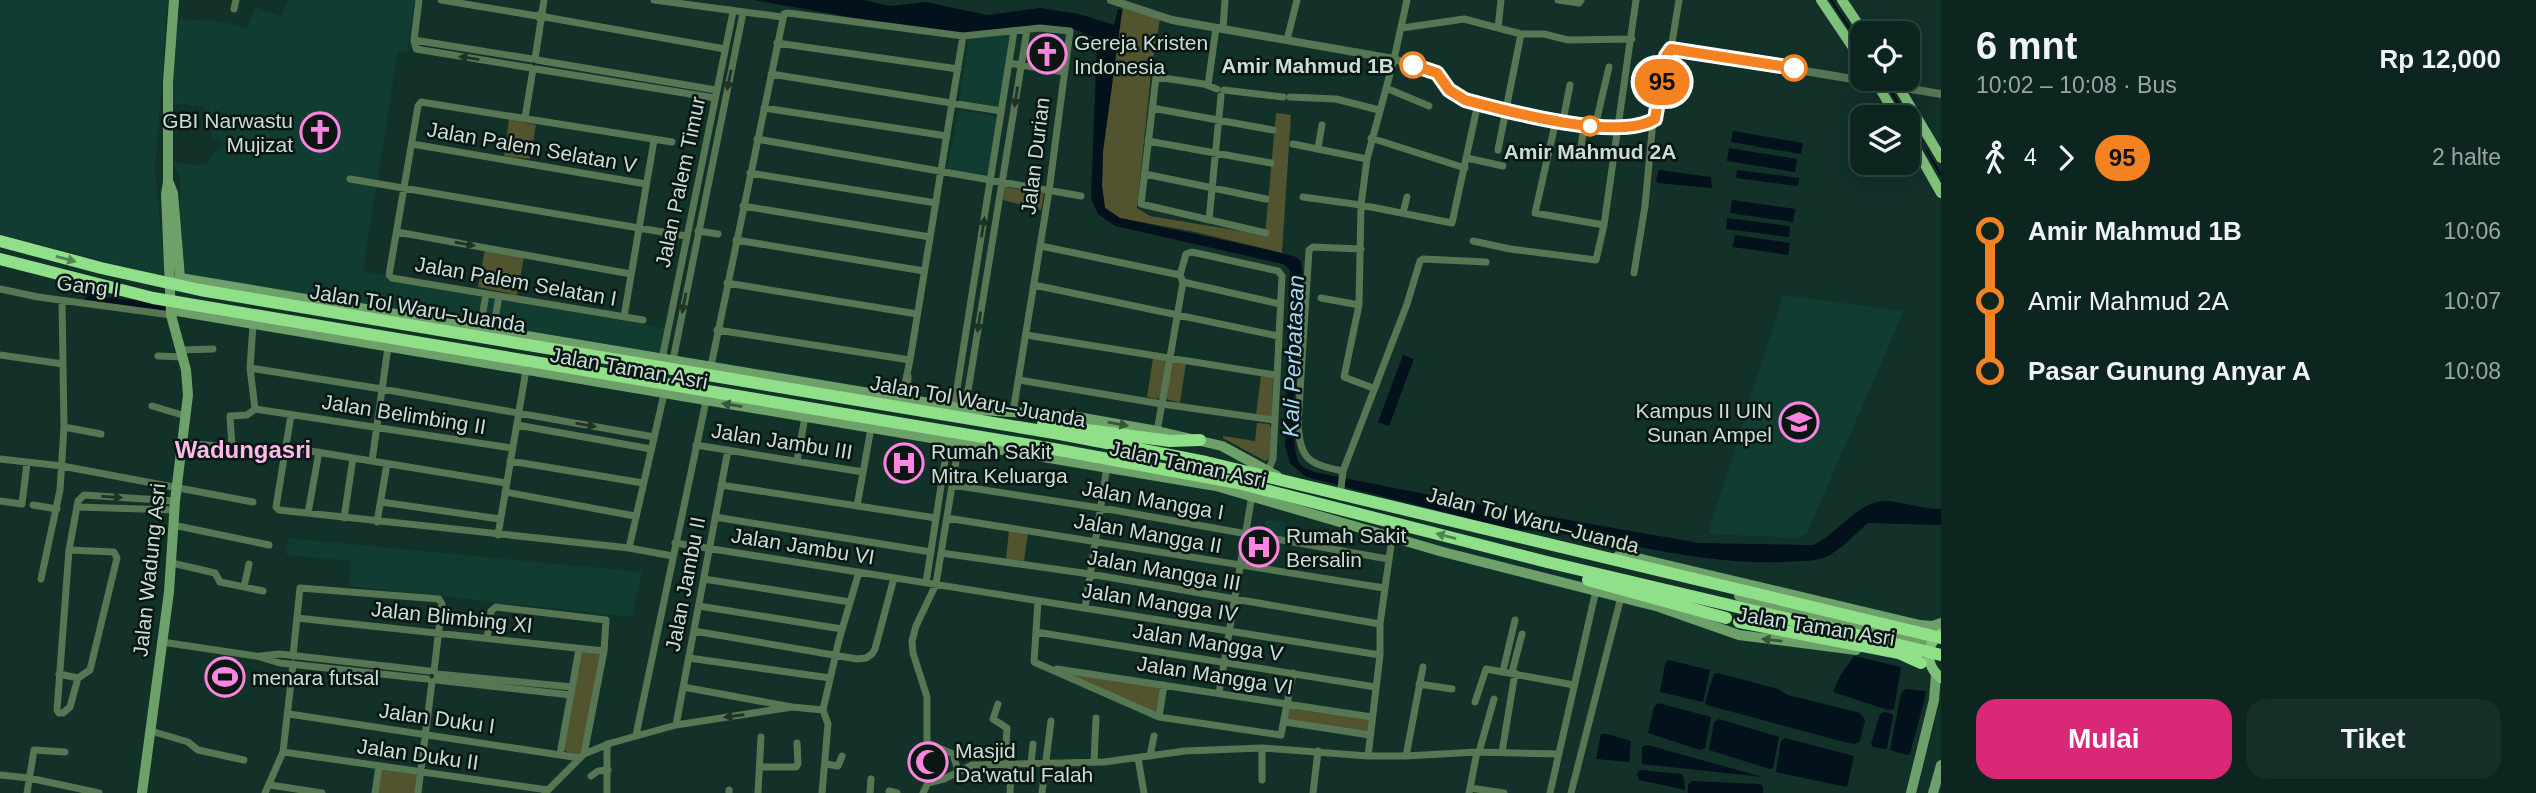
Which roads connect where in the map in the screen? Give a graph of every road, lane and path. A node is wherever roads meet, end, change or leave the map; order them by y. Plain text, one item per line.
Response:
1 (174, 0) edge
2 (236, 0) edge
3 (419, 0) edge
4 (441, 0) edge
5 (544, 0) edge
6 (654, 0) edge
7 (1225, 0) edge
8 (1297, 0) edge
9 (1407, 0) edge
10 (1501, 0) edge
11 (1559, 0) edge
12 (1581, 0) edge
13 (1631, 0) edge
14 (1636, 0) edge
15 (1679, 0) edge
16 (1821, 0) edge
17 (1842, 0) edge
18 (1116, 1) edge
19 (234, 9) dead end
20 (733, 12) junction
21 (743, 13) junction
22 (541, 16) junction
23 (782, 17) junction
24 (1856, 21) edge
25 (1402, 26) junction
26 (1217, 28) junction
27 (1499, 28) junction
28 (1027, 30) junction
29 (1014, 31) junction
30 (1521, 34) junction
31 (963, 36) junction
32 (1632, 39) junction
33 (1287, 40) junction
34 (777, 43) junction
35 (1850, 43) edge
36 (1672, 44) junction
37 (725, 48) junction
38 (1394, 59) junction
39 (1009, 63) junction
40 (534, 64) junction
41 (1021, 65) junction
42 (1609, 67) dead end
43 (958, 69) junction
44 (1064, 72) junction
45 (771, 74) junction
46 (1850, 76) edge
47 (1206, 85) junction
48 (1570, 85) dead end
49 (1386, 88) junction
50 (1920, 89) edge
51 (1901, 91) edge
52 (1220, 93) junction
53 (716, 94) junction
54 (1941, 94) edge
55 (952, 103) junction
56 (1478, 103) junction
57 (1429, 106) dead end
58 (764, 108) junction
59 (1152, 108) junction
60 (1504, 109) junction
61 (1379, 110) junction
62 (1001, 111) junction
63 (525, 118) junction
64 (1218, 121) junction
65 (1559, 121) junction
66 (1653, 121) junction
67 (1322, 125) dead end
68 (1584, 125) junction
69 (1595, 127) junction
70 (1618, 129) junction
71 (1273, 130) dead end
72 (947, 136) junction
73 (1371, 138) junction
74 (757, 139) junction
75 (654, 140) junction
76 (1148, 141) junction
77 (672, 142) dead end
78 (1933, 143) junction
79 (412, 144) junction
80 (1293, 144) dead end
81 (1581, 147) dead end
82 (1318, 148) junction
83 (1498, 150) dead end
84 (1920, 150) edge
85 (1214, 153) junction
86 (1920, 157) edge
87 (1466, 158) junction
88 (1941, 158) edge
89 (1367, 159) junction
90 (1271, 163) dead end
91 (1503, 166) dead end
92 (700, 168) junction
93 (1465, 168) junction
94 (941, 170) junction
95 (710, 171) junction
96 (750, 173) junction
97 (1145, 174) junction
98 (350, 179) dead end
99 (990, 180) junction
100 (168, 182) junction
101 (646, 184) junction
102 (1002, 184) junction
103 (1211, 187) junction
104 (405, 189) junction
105 (1049, 191) junction
106 (1941, 193) edge
107 (1081, 196) dead end
108 (1303, 197) dead end
109 (1407, 197) dead end
110 (1266, 199) dead end
111 (936, 203) junction
112 (1362, 205) junction
113 (743, 206) junction
114 (1403, 213) junction
115 (1207, 219) junction
116 (1604, 225) junction
117 (639, 228) junction
118 (698, 230) junction
119 (397, 232) junction
120 (1266, 233) dead end
121 (718, 234) dead end
122 (686, 236) junction
123 (930, 237) junction
124 (736, 240) junction
125 (0, 241) edge
126 (1473, 241) dead end
127 (1041, 246) junction
128 (1361, 249) junction
129 (0, 259) edge
130 (1486, 262) dead end
131 (925, 271) junction
132 (631, 274) junction
133 (1634, 274) dead end
134 (180, 278) junction
135 (1182, 279) junction
136 (727, 283) junction
137 (1034, 285) junction
138 (0, 289) edge
139 (239, 289) junction
140 (257, 293) junction
141 (172, 294) junction
142 (486, 294) junction
143 (499, 296) junction
144 (1321, 298) dead end
145 (62, 301) junction
146 (1280, 304) junction
147 (1359, 305) junction
148 (171, 312) junction
149 (917, 314) junction
150 (1176, 314) junction
151 (624, 317) junction
152 (643, 320) dead end
153 (232, 321) junction
154 (252, 325) junction
155 (481, 328) junction
156 (717, 330) junction
157 (494, 331) junction
158 (1026, 335) junction
159 (1278, 336) junction
160 (388, 347) junction
161 (213, 349) dead end
162 (567, 352) junction
163 (182, 354) junction
164 (0, 355) edge
165 (158, 356) dead end
166 (1169, 358) junction
167 (667, 359) junction
168 (910, 360) junction
169 (63, 363) junction
170 (564, 366) junction
171 (711, 366) junction
172 (250, 368) junction
173 (526, 370) junction
174 (1276, 375) junction
175 (1019, 380) junction
176 (1373, 388) junction
177 (382, 389) junction
178 (664, 394) junction
179 (905, 398) junction
180 (706, 401) junction
181 (1162, 404) junction
182 (152, 406) dead end
183 (255, 409) junction
184 (963, 411) junction
185 (1013, 412) junction
186 (519, 413) junction
187 (291, 415) junction
188 (186, 416) junction
189 (805, 417) junction
190 (1274, 420) junction
191 (516, 425) junction
192 (376, 426) junction
193 (64, 427) junction
194 (871, 428) junction
195 (1157, 431) junction
196 (101, 434) dead end
197 (654, 437) junction
198 (1199, 440) junction
199 (954, 442) junction
200 (183, 443) junction
201 (696, 445) junction
202 (286, 447) junction
203 (512, 448) junction
204 (651, 449) junction
205 (728, 450) junction
206 (319, 452) junction
207 (353, 458) junction
208 (0, 459) edge
209 (372, 461) junction
210 (510, 461) junction
211 (797, 461) junction
212 (27, 463) junction
213 (1254, 463) junction
214 (387, 464) junction
215 (62, 466) junction
216 (1107, 466) junction
217 (1268, 471) junction
218 (863, 472) junction
219 (1342, 472) junction
220 (1279, 478) junction
221 (506, 483) junction
222 (643, 483) junction
223 (721, 485) junction
224 (953, 485) junction
225 (177, 487) junction
226 (505, 492) junction
227 (1340, 493) junction
228 (1250, 494) junction
229 (1270, 500) junction
230 (0, 501) edge
231 (253, 502) dead end
232 (381, 502) junction
233 (33, 505) dead end
234 (174, 505) junction
235 (857, 506) junction
236 (1101, 508) junction
237 (57, 509) junction
238 (308, 513) junction
239 (635, 516) junction
240 (715, 517) junction
241 (344, 518) junction
242 (947, 518) junction
243 (500, 519) junction
244 (936, 519) junction
245 (377, 522) junction
246 (173, 525) junction
247 (1245, 534) junction
248 (498, 535) junction
249 (1392, 538) junction
250 (1096, 541) junction
251 (675, 542) junction
252 (269, 545) dead end
253 (1478, 545) junction
254 (629, 548) junction
255 (709, 548) junction
256 (69, 550) junction
257 (931, 552) junction
258 (941, 553) junction
259 (673, 556) junction
260 (1388, 559) junction
261 (1594, 560) junction
262 (172, 563) junction
263 (249, 564) dead end
264 (1240, 566) junction
265 (859, 572) junction
266 (1090, 574) junction
267 (894, 578) junction
268 (41, 579) dead end
269 (704, 579) junction
270 (926, 583) junction
271 (936, 584) junction
272 (244, 587) junction
273 (1384, 588) junction
274 (1592, 589) junction
275 (263, 591) dead end
276 (1621, 597) junction
277 (1234, 600) junction
278 (1038, 601) junction
279 (850, 602) junction
280 (699, 606) junction
281 (1085, 608) junction
282 (297, 618) junction
283 (1726, 618) dead end
284 (1516, 620) dead end
285 (1739, 622) dead end
286 (1941, 623) edge
287 (1380, 624) junction
288 (842, 629) junction
289 (1229, 630) junction
290 (694, 631) junction
291 (1035, 632) junction
292 (438, 633) junction
293 (1522, 634) dead end
294 (487, 638) junction
295 (1938, 638) edge
296 (162, 642) junction
297 (579, 649) junction
298 (604, 651) junction
299 (1380, 655) junction
300 (1941, 655) edge
301 (834, 657) junction
302 (689, 658) junction
303 (293, 660) junction
304 (1224, 662) junction
305 (1921, 663) junction
306 (1423, 667) dead end
307 (1053, 669) junction
308 (1510, 672) junction
309 (1293, 673) junction
310 (59, 674) junction
311 (1937, 675) edge
312 (433, 676) junction
313 (78, 678) junction
314 (830, 678) junction
315 (1419, 684) junction
316 (1164, 685) junction
317 (1574, 685) junction
318 (683, 687) junction
319 (1375, 687) junction
320 (1452, 689) dead end
321 (571, 691) junction
322 (1219, 693) junction
323 (1494, 699) dead end
324 (1475, 702) dead end
325 (998, 704) dead end
326 (1288, 704) junction
327 (792, 708) junction
328 (823, 710) junction
329 (289, 714) junction
330 (1159, 717) junction
331 (1372, 717) junction
332 (1096, 718) dead end
333 (1051, 720) dead end
334 (1285, 722) junction
335 (676, 725) junction
336 (151, 731) junction
337 (427, 735) junction
338 (1370, 735) junction
339 (636, 736) junction
340 (1154, 736) dead end
341 (761, 737) dead end
342 (611, 743) junction
343 (797, 743) dead end
344 (1033, 744) dead end
345 (1262, 748) junction
346 (1318, 751) junction
347 (65, 752) dead end
348 (283, 752) junction
349 (1478, 752) junction
350 (1502, 752) junction
351 (560, 754) junction
352 (1558, 754) junction
353 (842, 755) dead end
354 (582, 756) junction
355 (1150, 756) junction
356 (1368, 756) junction
357 (1406, 757) junction
358 (1138, 758) junction
359 (244, 760) dead end
360 (1094, 762) junction
361 (608, 763) junction
362 (826, 764) junction
363 (1031, 764) junction
364 (1046, 764) junction
365 (1008, 765) junction
366 (1941, 765) edge
367 (379, 766) junction
368 (760, 767) junction
369 (958, 771) junction
370 (421, 772) junction
371 (0, 775) edge
372 (591, 776) dead end
373 (29, 778) junction
374 (871, 779) dead end
375 (1262, 780) dead end
376 (270, 785) junction
377 (1470, 790) edge
378 (547, 792) edge
379 (27, 793) edge
380 (99, 793) edge
381 (142, 793) edge
382 (265, 793) edge
383 (321, 793) edge
384 (375, 793) edge
385 (418, 793) edge
386 (607, 793) edge
387 (758, 793) edge
388 (822, 793) edge
389 (870, 793) edge
390 (923, 793) edge
391 (1010, 793) edge
392 (1042, 793) edge
393 (1144, 793) edge
394 (1313, 793) edge
395 (1504, 793) edge
396 (1550, 793) edge
397 (1571, 793) edge
398 (1911, 793) edge
399 (1933, 793) edge

1 - 100 main road
2 - 19 street
3 - 40 street
4 - 22 street
5 - 22 street
6 - 20 street
7 - 26 street
8 - 33 street
9 - 25 street
10 - 27 street
11 - 12 street
13 - 14 street
14 - 32 street
15 - 36 street
16 - 35 main road
17 - 24 main road
18 - 26 street
20 - 21 street
20 - 37 street, Jalan Palem Timur
21 - 23 street
21 -> 95 street, Jalan Palem Timur
22 - 37 street
22 - 40 street
23 - 31 street
23 - 34 street
25 - 27 street
25 - 38 street
26 - 33 street
26 - 47 street
27 - 30 street
28 - 29 street
28 - 41 street
28 - 44 street, Jalan Durian
29 - 31 street
29 - 39 street
30 - 32 street
30 - 60 street
31 - 43 street
32 - 70 street
33 - 38 street
34 - 43 street
34 - 45 street
36 - 46 street
36 - 66 street
37 - 53 street, Jalan Palem Timur
38 - 49 street
38 - 56 street
39 - 41 street
39 - 62 street
40 - 53 street
40 - 63 street
41 - 44 street
41 -> 102 street
42 - 69 street
43 - 55 street
44 - 105 street, Jalan Durian
45 - 55 street
45 - 58 street
47 - 52 street
47 - 59 street
48 - 65 street
49 - 57 street
49 - 61 street
50 - 54 street
51 - 78 main road
52 - 61 street
52 - 64 street
53 - 92 street, Jalan Palem Timur
55 - 62 street
55 - 72 street
56 - 60 street
56 - 87 street
58 - 72 street
58 - 74 street
59 - 64 street
59 - 76 street
60 - 65 street
60 - 83 street
61 - 73 street
62 - 99 street
63 - 75 street
63 - 79 street, Jalan Palem Selatan I
64 - 71 street
64 - 85 street
65 - 68 street
65 - 116 street
66 - 70 street
66 - 133 street
67 - 82 street
68 - 69 street
68 - 81 street
69 - 70 street
70 - 116 street
72 - 94 street
73 - 89 street
73 - 93 street
74 - 94 street
74 - 96 street
75 - 77 street
75 - 101 street
76 - 85 street
76 - 97 street
78 - 84 main road
78 - 88 main road
79 - 101 street, Jalan Palem Selatan V
79 - 104 street, Jalan Palem Selatan I
80 - 82 street
82 - 89 street
85 - 90 street
85 - 103 street
86 - 106 main road
87 - 91 street
87 - 93 street
89 - 112 street
92 - 95 street
92 - 122 street, Jalan Palem Timur
93 - 114 street
94 - 99 street
94 - 111 street
95 - 118 street, Jalan Palem Timur
96 - 111 street
96 - 113 street
97 - 103 street
97 - 115 street
98 - 104 street
99 - 102 street
184 -> 99 street
100 - 134 main road
100 - 141 main road, Jalan Wadung Asri
101 - 117 street
102 - 105 street
102 -> 184 street
103 - 110 street
103 - 115 street
104 - 117 street
104 - 119 street, Jalan Palem Selatan I
105 - 107 street
105 - 127 street, Jalan Durian
108 - 112 street
109 - 114 street
111 - 123 street
112 - 114 street
112 - 128 street
113 - 123 street
113 - 124 street
115 - 120 street
116 - 126 street
117 - 122 street
117 - 132 street
118 - 121 street
118 -> 167 street, Jalan Palem Timur
119 -> 132 street
119 - 142 street, Jalan Palem Selatan I
122 - 167 street, Jalan Palem Timur
123 - 131 street
124 - 131 street
124 - 136 street
125 -> 162 highway, Jalan Tol Waru–Juanda
127 - 135 street
127 - 137 street, Jalan Durian
128 - 147 street
128 - 219 street
129 - 170 highway, Jalan Tol Waru–Juanda
130 - 176 street
131 - 149 street
132 - 151 street
134 - 139 main road
134 - 141 main road
135 - 146 street
135 - 146 street
135 - 150 street
136 - 149 street
136 - 156 street
137 - 150 street
137 - 158 street, Jalan Durian
138 - 145 street, Gang I
139 - 140 main road
139 - 153 main road
140 - 154 main road
140 - 155 main road
141 - 148 main road, Jalan Wadung Asri
142 - 143 street, Jalan Palem Selatan I
142 - 155 street
143 - 151 street, Jalan Palem Selatan I
143 - 157 street
144 - 147 street
145 - 148 street, Gang I
145 - 169 street
146 - 159 street
147 - 176 street
148 - 153 main road, Jalan Taman Asri
148 - 163 main road, Jalan Wadung Asri
149 - 168 street
150 - 159 street
150 - 166 street
151 - 152 street, Jalan Palem Selatan I
153 - 154 main road, Jalan Taman Asri
154 - 160 main road, Jalan Taman Asri
154 - 172 street
155 - 157 main road
156 - 168 street
156 - 171 street
157 - 167 main road
158 - 166 street
158 - 175 street, Jalan Durian
159 - 174 street
160 - 173 main road, Jalan Taman Asri
160 - 177 street
161 - 163 street
162 - 170 highway
162 - 184 highway, Jalan Tol Waru–Juanda
163 - 165 street
163 - 188 main road, Jalan Wadung Asri
164 - 169 street
166 - 174 street
166 - 181 street
167 - 171 main road
168 - 179 street
169 - 193 street
253 -> 170 highway, Jalan Tol Waru–Juanda
171 - 179 main road
172 - 177 street
172 - 183 street
173 - 178 main road, Jalan Taman Asri
173 - 186 street
174 - 190 street
175 - 181 street
175 - 185 street, Jalan Durian
176 - 219 street
177 - 186 street
177 - 192 street
178 - 180 main road, Jalan Taman Asri
178 - 197 street
179 - 184 main road
189 -> 180 main road, Jalan Taman Asri
180 - 201 street
181 - 190 street
181 - 195 street
182 - 188 street
183 - 187 street, Jalan Belimbing II
183 - 200 street
184 - 185 main road
184 - 198 highway
184 - 295 highway, Jalan Tol Waru–Juanda
185 -> 195 main road
186 - 191 street
186 -> 197 street
187 - 192 street, Jalan Belimbing II
187 - 202 street
188 - 200 main road, Jalan Wadung Asri
189 - 194 main road, Jalan Taman Asri
189 - 211 street
190 - 217 street
191 - 203 street
191 - 204 street
192 - 203 street, Jalan Belimbing II
192 - 209 street
193 - 196 street
193 - 215 street
194 - 199 main road, Jalan Taman Asri
194 - 218 street
195 - 198 main road
197 - 204 street
198 - 213 main road
199 - 216 main road, Jalan Taman Asri
199 - 224 street
199 - 244 street
200 - 225 main road, Jalan Wadung Asri
201 - 205 street, Jalan Jambu III
201 - 251 street
202 - 206 street
202 - 238 street
203 - 210 street
204 - 222 street
205 - 211 street, Jalan Jambu III
205 - 223 street, Jalan Jambu II
206 - 207 street
206 - 238 street
207 - 209 street
207 - 241 street
208 - 212 street
209 - 214 street
210 - 221 street
210 - 222 street
211 - 218 street, Jalan Jambu III
212 - 215 street
212 - 230 street
213 - 217 main road
213 - 228 main road
214 - 221 street
214 - 232 street
215 - 225 street
215 - 237 street
216 - 228 main road, Jalan Taman Asri
216 - 236 street
217 - 220 main road
218 - 235 street
219 - 227 street
220 - 227 main road
220 - 229 main road
221 - 226 street
222 - 239 street
223 - 235 street
223 - 240 street, Jalan Jambu II
224 - 236 street, Jalan Mangga I
224 - 242 street
225 - 231 street
225 - 234 main road, Jalan Wadung Asri
226 - 239 street
226 - 243 street
227 - 261 main road
228 - 229 main road, Jalan Taman Asri
228 - 247 street
229 - 249 main road, Jalan Taman Asri
232 - 243 street
232 - 245 street
233 - 237 street
234 - 246 main road, Jalan Wadung Asri
234 - 256 street
235 - 244 street
236 - 247 street, Jalan Mangga I
236 - 250 street
237 - 268 street
238 - 241 street
239 - 254 street
240 - 255 street, Jalan Jambu II
240 - 257 street
241 - 245 street
242 - 250 street, Jalan Mangga II
242 - 258 street
243 - 248 street
244 - 257 street
245 - 248 street
246 - 252 street
246 - 262 main road, Jalan Wadung Asri
247 - 260 street, Jalan Mangga I
247 - 264 street
248 - 254 street
249 - 260 street
249 - 274 main road, Jalan Taman Asri
250 - 264 street, Jalan Mangga II
250 - 266 street
251 - 255 street, Jalan Jambu VI
251 - 259 street
253 - 283 highway
253 - 300 highway, Jalan Tol Waru–Juanda
254 - 259 street
255 - 265 street, Jalan Jambu VI
255 - 269 street, Jalan Jambu II
256 - 310 street
256 - 313 street
257 - 270 street
258 - 266 street, Jalan Mangga III
258 - 271 street
259 - 339 street
260 - 273 street
261 - 274 main road
261 - 286 main road
261 - 295 main road
262 - 272 street
262 - 296 main road, Jalan Wadung Asri
263 - 272 street
264 - 273 street, Jalan Mangga II
264 - 277 street
265 - 267 street, Jalan Jambu VI
265 - 279 street
266 - 277 street, Jalan Mangga III
266 - 281 street
267 - 270 street, Jalan Jambu VI
267 - 301 street
269 - 279 street
269 - 280 street, Jalan Jambu II
270 - 271 street, Jalan Jambu VI
271 - 278 street, Jalan Mangga IV
271 - 369 street
272 - 275 street
273 - 287 street
274 - 276 main road, Jalan Taman Asri
274 - 317 street
305 -> 276 main road, Jalan Taman Asri
276 - 397 street
277 - 287 street, Jalan Mangga III
277 - 289 street
278 - 281 street, Jalan Mangga IV
278 - 291 street
279 - 288 street
280 - 288 street
280 - 290 street, Jalan Jambu II
281 - 289 street, Jalan Mangga IV
282 - 292 street, Jalan Blimbing XI
282 - 292 street
282 - 303 street
284 - 308 street
285 - 305 highway
287 - 299 street
288 - 301 street
289 - 299 street, Jalan Mangga IV
289 - 304 street
290 - 301 street
290 - 302 street, Jalan Jambu II
291 - 304 street, Jalan Mangga V
291 - 307 street
292 - 294 street, Jalan Blimbing XI
292 - 312 street
293 - 308 street
294 - 297 street, Jalan Blimbing XI
294 - 298 street
295 - 311 main road
296 - 303 street
296 - 336 main road, Jalan Wadung Asri
297 - 298 street, Jalan Blimbing XI
297 - 321 street
298 - 354 street
299 - 319 street
301 - 314 street
302 - 314 street
302 - 318 street, Jalan Jambu II
303 - 312 street
303 - 329 street
304 - 309 street, Jalan Mangga V
304 - 322 street
305 - 311 main road, Jalan Taman Asri
306 - 315 street
307 - 316 street, Jalan Mangga VI
307 - 330 street
308 - 317 street
308 - 324 street
308 - 350 street
309 - 319 street, Jalan Mangga V
309 - 326 street
310 - 313 street
310 - 313 street
311 - 398 main road
312 - 321 street
312 - 337 street
314 - 328 street
315 - 320 street
315 - 357 street
316 - 322 street, Jalan Mangga VI
316 - 330 street
317 - 352 street
318 - 327 street
318 - 335 street, Jalan Jambu II
319 - 331 street
321 - 351 street
322 - 326 street, Jalan Mangga VI
323 - 349 street
325 - 365 street
326 - 331 street, Jalan Mangga VI
326 - 334 street
327 - 328 street
327 -> 335 street
328 - 362 street
329 - 337 street, Jalan Duku I
329 - 348 street
330 - 334 street
331 - 338 street
332 - 360 street
333 - 364 street
334 - 338 street
335 - 339 street
336 - 359 street
336 - 381 main road, Jalan Wadung Asri
337 - 351 street, Jalan Duku I
337 - 370 street
338 - 356 street
339 - 342 street
340 - 355 street
341 - 368 street
342 - 354 street
342 - 361 street
343 - 368 street
344 - 363 street
345 - 346 street
345 - 355 street
345 - 375 street
346 - 356 street
346 - 394 street
347 - 373 street
348 - 367 street, Jalan Duku II
348 - 376 street
349 - 350 street
349 - 357 street
349 - 377 street
350 - 352 street
351 - 354 street, Jalan Duku I
352 - 396 street
353 - 362 street
354 - 378 street
355 - 358 street
356 - 357 street
358 - 360 street
358 - 393 street
360 - 364 street
361 - 372 street
361 - 386 street
362 - 388 street
363 - 364 street
363 - 365 street
364 - 392 street
365 - 369 street
365 - 391 street
366 - 399 main road
367 - 370 street, Jalan Duku II
367 - 384 street
368 - 387 street
369 - 390 street
370 - 378 street, Jalan Duku II
370 - 385 street
371 - 373 street
373 - 379 street
373 - 380 street
374 - 389 street
376 - 382 street
376 - 383 street
377 - 395 street

